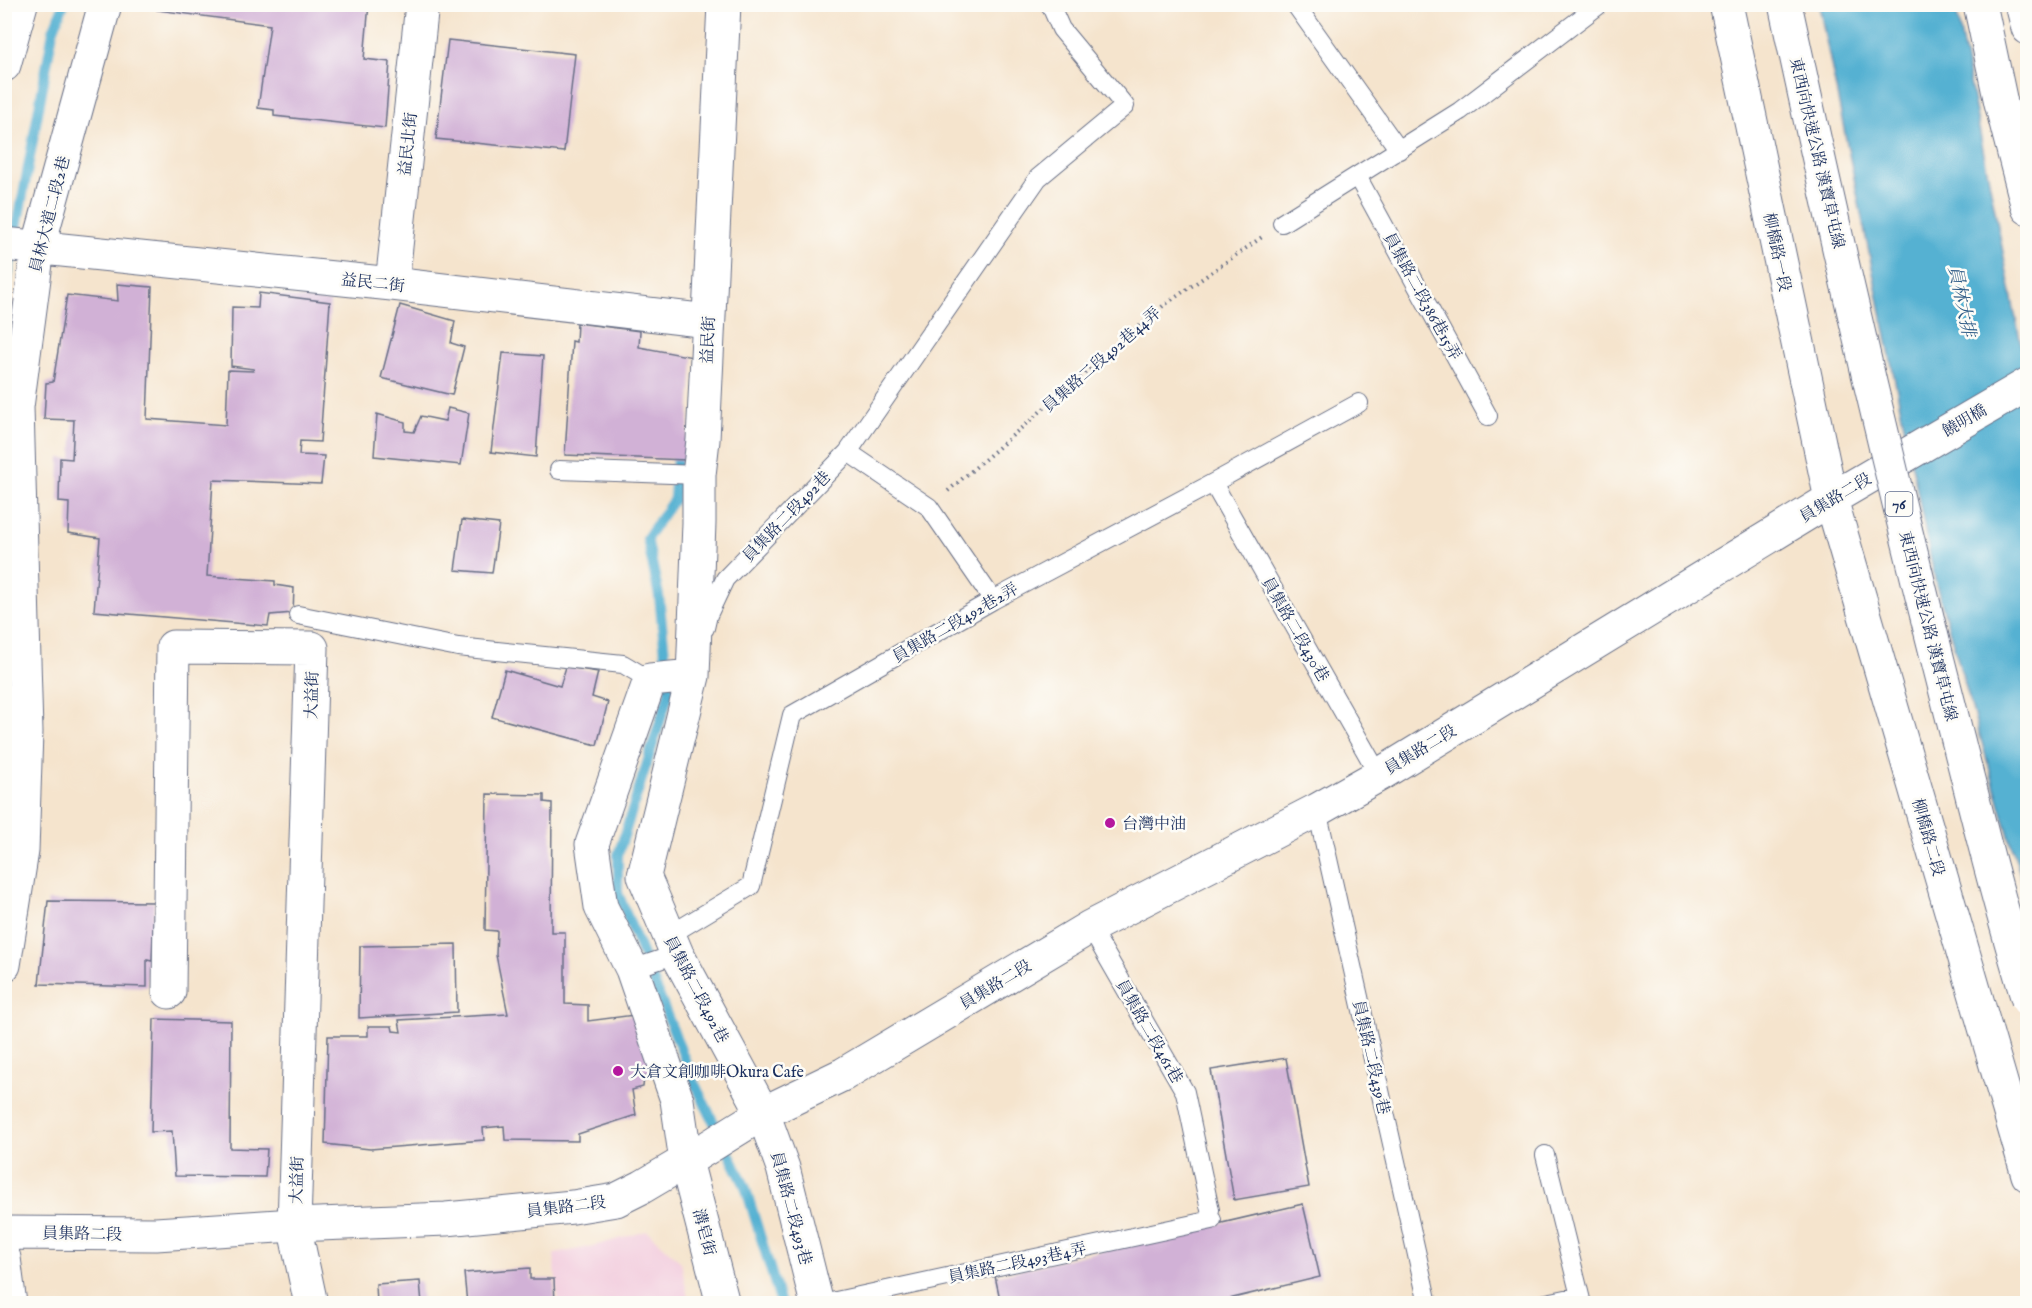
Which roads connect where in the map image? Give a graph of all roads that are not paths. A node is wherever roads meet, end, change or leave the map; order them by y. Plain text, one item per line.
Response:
1 (21, 4) edge
2 (105, 4) edge
3 (422, 4) edge
4 (724, 4) edge
5 (1050, 4) edge
6 (1295, 4) edge
7 (1600, 4) edge
8 (1726, 4) edge
9 (1785, 4) edge
10 (1980, 4) edge
11 (2022, 4) edge
12 (2028, 28) edge
13 (4, 65) edge
14 (1399, 150) junction
15 (1357, 177) junction
16 (2028, 208) edge
17 (1282, 223) road end
18 (4, 244) edge
19 (38, 248) junction
20 (392, 284) junction
21 (708, 321) junction
22 (2028, 384) edge
23 (1359, 403) dead end
24 (1488, 417) dead end
25 (848, 452) junction
26 (1901, 457) joint
27 (559, 470) dead end
28 (699, 475) junction
29 (1213, 483) junction
30 (1831, 499) junction
31 (993, 600) junction
32 (298, 615) dead end
33 (693, 676) junction
34 (650, 680) junction
35 (1379, 775) junction
36 (1317, 810) junction
37 (1090, 927) junction
38 (672, 945) junction
39 (4, 965) edge
40 (632, 969) junction
41 (169, 992) dead end
42 (2028, 1000) edge
43 (763, 1113) junction
44 (1545, 1155) dead end
45 (686, 1161) junction
46 (2028, 1175) edge
47 (1211, 1215) joint
48 (294, 1225) junction
49 (4, 1233) edge
50 (4, 1258) edge
51 (1581, 1300) edge
52 (10, 1304) edge
53 (311, 1304) edge
54 (723, 1304) edge
55 (820, 1304) edge
56 (1428, 1304) edge
57 (1542, 1304) edge

1 - 13 main road
2 - 19 main road, 員林大道二段2巷
3 - 20 main road, 益民北街
4 - 21 main road, 益民街
5 - 25 lane, 員集路二段492巷
6 - 14 lane
7 - 14 lane
8 - 30 main road, 柳橋路一段
9 - 42 main road, 東西向快速公路 漢寶草屯線 / 76, bridge
10 - 16 main road
11 - 12 main road
14 - 15 lane
15 - 17 lane
15 - 24 lane, 員集路二段386巷15弄
18 - 19 main road, 益民二街
19 - 20 main road, 益民二街
19 - 39 main road, 員林大道二段2巷
20 - 21 main road, 益民二街
21 - 28 main road, 益民街
22 - 26 main road, 饒明橋
23 - 29 lane, 員集路二段492巷2弄
25 - 31 lane
25 - 33 lane, 員集路二段492巷
26 - 30 main road, 員集路二段
27 - 28 lane
28 - 33 main road, 益民街
29 - 31 lane, 員集路二段492巷2弄
29 - 35 lane, 員集路二段430巷
30 - 35 main road, 員集路二段
30 - 46 main road, 柳橋路二段
31 - 38 lane, 員集路二段492巷2弄
32 - 34 lane
33 - 34 main road
33 - 38 main road, 員集路二段492巷
34 - 40 main road
35 - 36 main road, 員集路二段
36 - 37 main road, 員集路二段
36 - 56 lane, 員集路二段439巷
37 - 43 main road, 員集路二段
37 - 47 lane, 員集路二段461巷
38 - 40 lane, 員集路二段492巷2弄
38 - 43 main road, 員集路二段492巷
40 - 45 main road
41 - 48 main road, 大益街
43 - 45 main road, 員集路二段
43 - 55 main road, 員集路二段493巷
44 - 51 lane
45 - 48 main road, 員集路二段
45 - 54 main road, 溝皂街
47 - 55 lane, 員集路二段493巷4弄
48 - 49 main road, 員集路二段
48 - 53 main road
50 - 52 main road
51 - 57 lane

